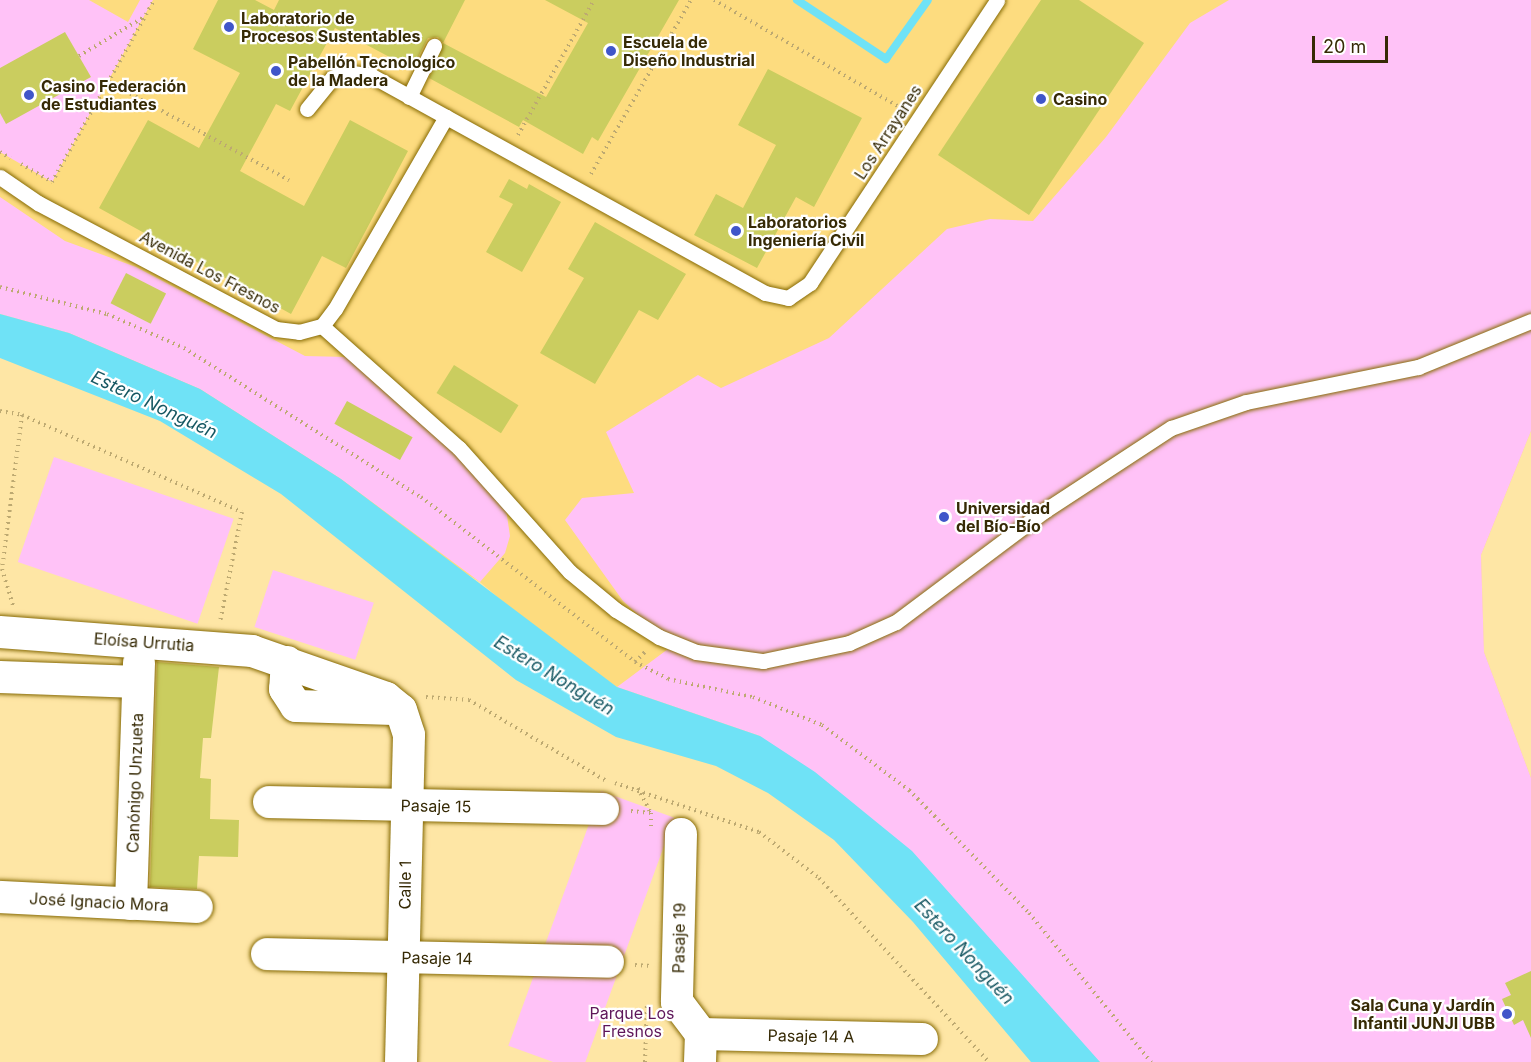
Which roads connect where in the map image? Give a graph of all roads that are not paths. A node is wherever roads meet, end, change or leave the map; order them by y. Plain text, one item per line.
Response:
1 (997, 0) edge
2 (434, 46) dead end
3 (410, 97) junction
4 (307, 109) dead end
5 (446, 117) junction
6 (0, 177) edge
7 (1531, 321) edge
8 (322, 326) junction
9 (10, 632) edge
10 (0, 676) edge
11 (401, 710) joint
12 (269, 802) dead end
13 (407, 805) junction
14 (603, 809) dead end
15 (681, 834) dead end
16 (0, 897) edge
17 (131, 904) junction
18 (197, 907) dead end
19 (267, 954) dead end
20 (404, 957) junction
21 (608, 962) road end
22 (922, 1039) dead end
23 (700, 1048) edge
24 (400, 1062) edge

1 - 5 lane, Los Arrayanes
2 - 3 lane
3 - 4 lane
3 - 5 lane
5 - 8 lane
6 - 8 lane, Avenida Los Fresnos
7 - 8 lane
9 - 11 street, Eloísa Urrutia
10 - 17 street, Canónigo Unzueta
11 - 13 street, Calle 1
12 - 13 street, Pasaje 15
13 - 14 street, Pasaje 15
13 - 20 street, Calle 1
15 - 23 street, Pasaje 19
16 - 17 street, José Ignacio Mora
17 - 18 street, José Ignacio Mora
19 - 20 street, Pasaje 14
20 - 21 street, Pasaje 14
20 - 24 street, Calle 1
22 - 23 street, Pasaje 14 A

